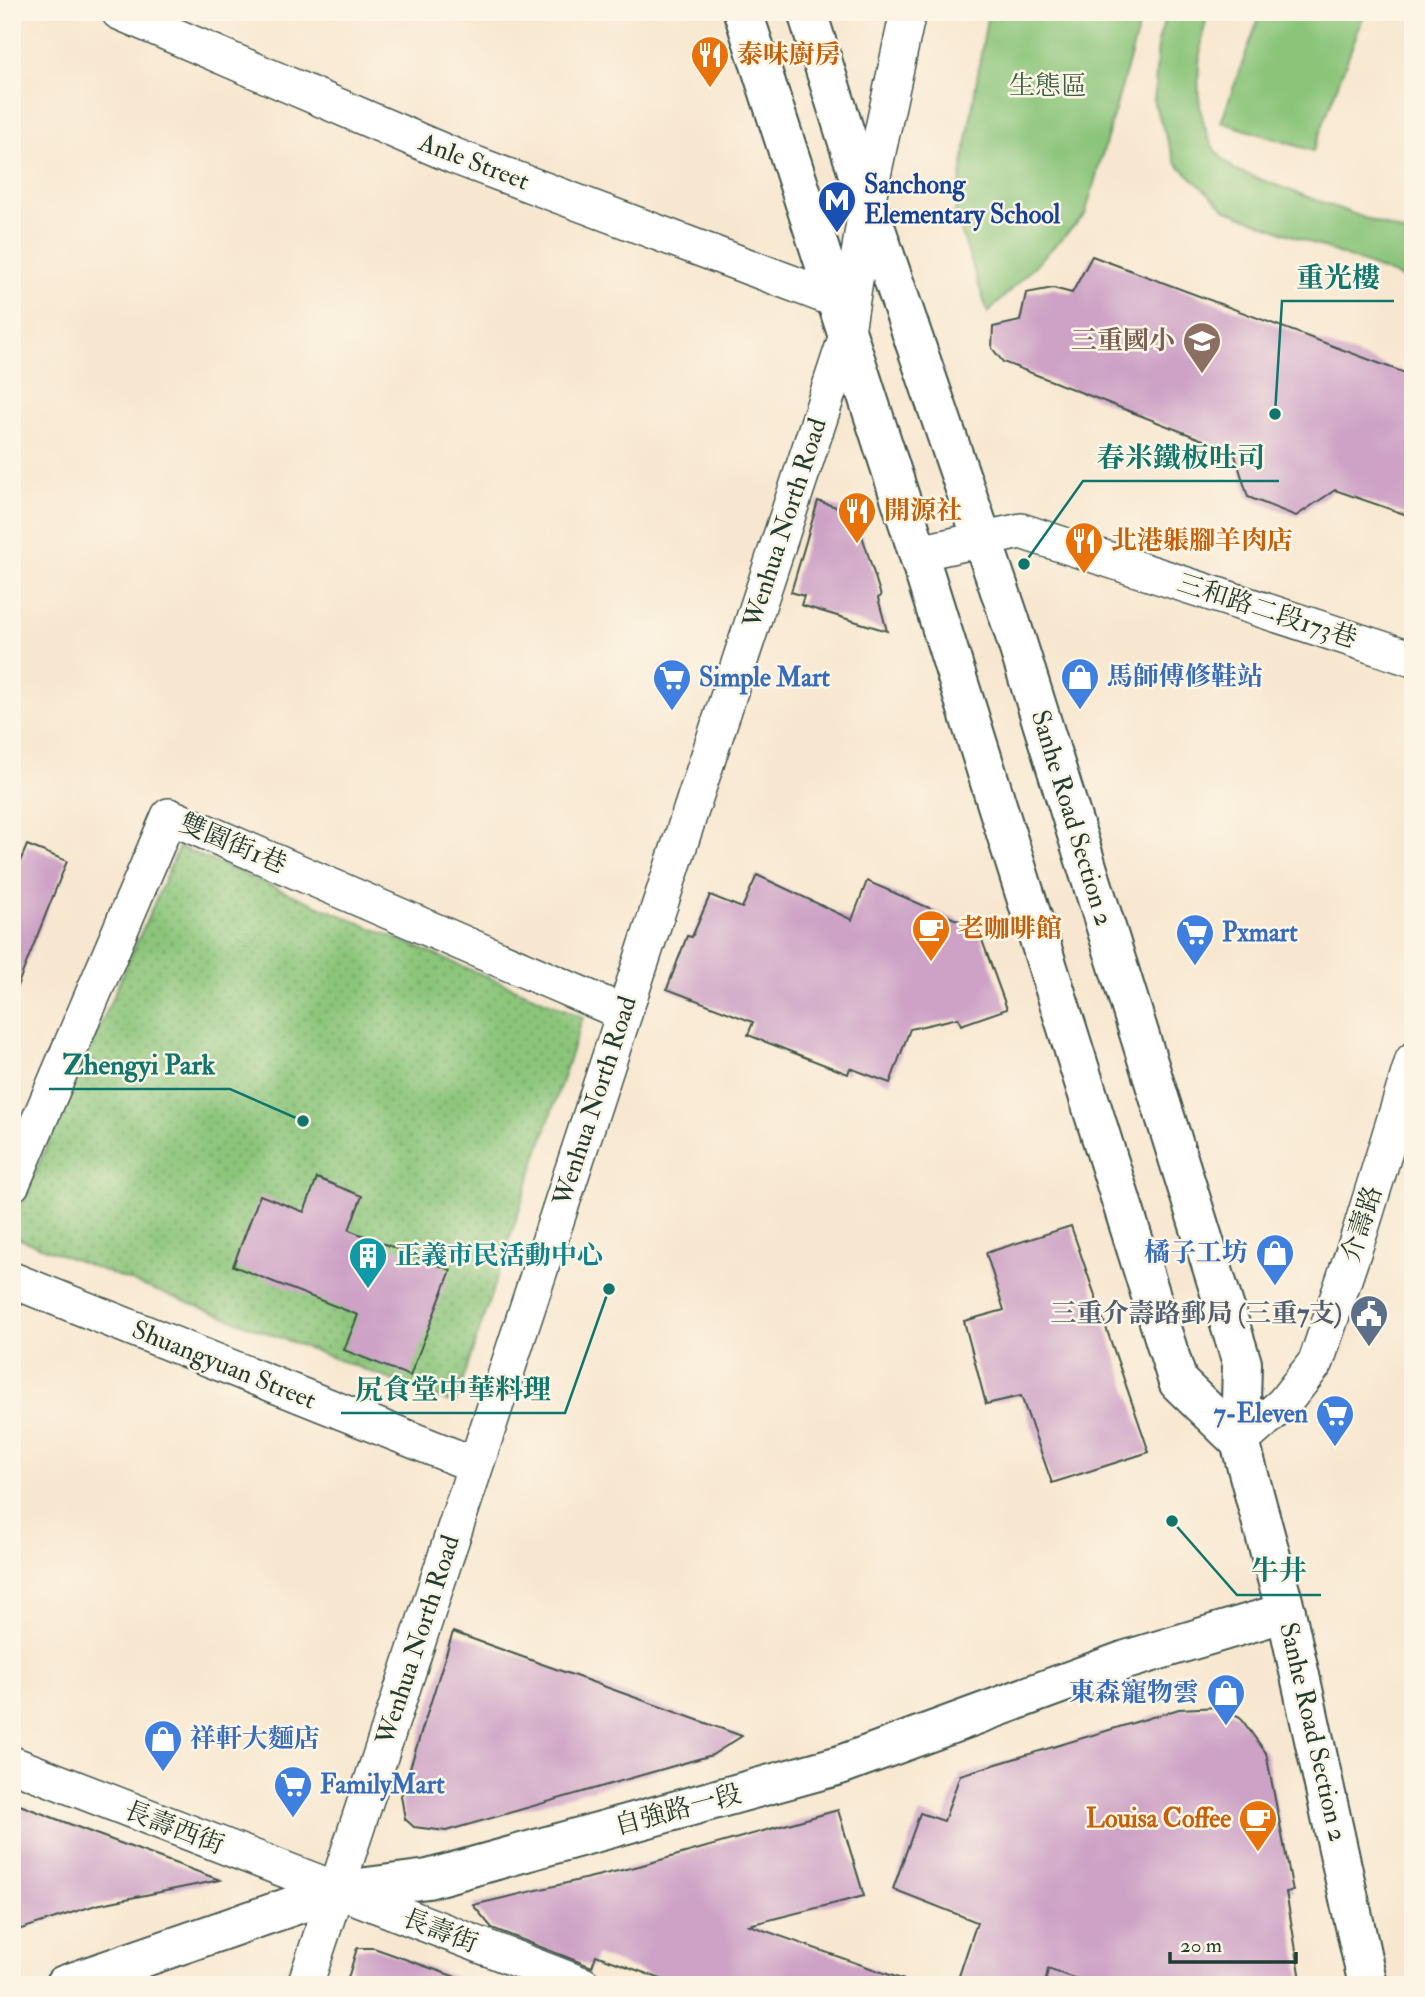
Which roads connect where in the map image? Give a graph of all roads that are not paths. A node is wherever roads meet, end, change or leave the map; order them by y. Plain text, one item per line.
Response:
1 (119, 12) edge
2 (743, 12) edge
3 (807, 12) edge
4 (908, 12) edge
5 (867, 203) junction
6 (834, 299) junction
7 (846, 338) junction
8 (981, 539) junction
9 (918, 552) junction
10 (1413, 659) edge
11 (624, 1013) junction
12 (1413, 1060) edge
13 (12, 1184) edge
14 (12, 1280) edge
15 (1240, 1441) junction
16 (475, 1465) junction
17 (1286, 1612) junction
18 (12, 1764) edge
19 (336, 1891) junction
20 (64, 1985) edge
21 (305, 1985) edge
22 (583, 1985) edge
23 (1368, 1985) edge

1 - 6 street, Anle Street
2 - 6 main road
3 - 5 main road, Sanhe Road Section 2
4 - 5 street, Wenhua North Road
5 - 7 street, Wenhua North Road
5 - 8 main road, Sanhe Road Section 2
6 - 7 main road
7 - 9 main road
7 - 11 street, Wenhua North Road
8 - 9 street, 三和路二段173巷
8 - 10 street, 三和路二段173巷
8 - 15 main road, Sanhe Road Section 2
9 - 15 main road
11 - 13 street, 雙園街1巷
11 - 16 street, Wenhua North Road
12 - 15 street, 介壽路
14 - 16 street, Shuangyuan Street
15 - 17 main road, Sanhe Road Section 2
16 - 19 street, Wenhua North Road
17 - 19 main road, 自強路一段
17 - 23 main road, Sanhe Road Section 2
18 - 19 street, 長壽西街
19 - 20 main road, 自強路一段
19 - 21 street, Wenhua North Road
19 - 22 street, 長壽街

